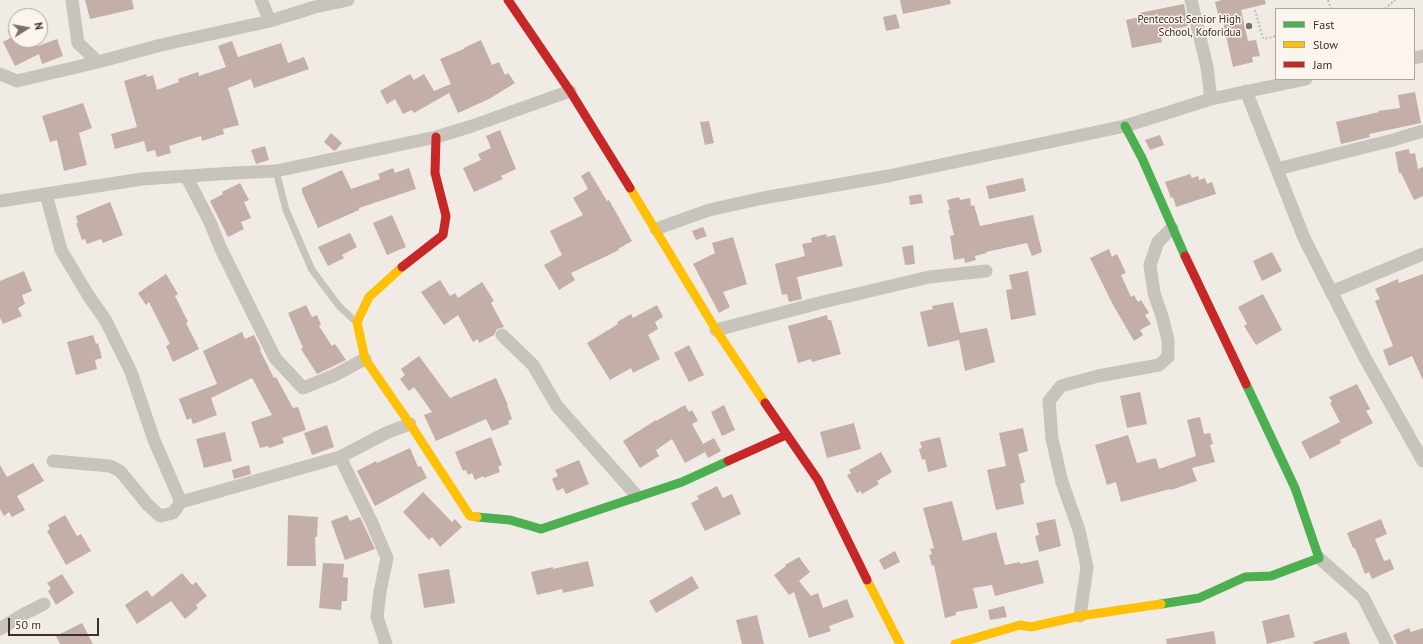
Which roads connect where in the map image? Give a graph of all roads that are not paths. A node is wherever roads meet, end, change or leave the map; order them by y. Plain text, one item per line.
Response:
1 (72, 0) edge
2 (261, 0) edge
3 (348, 0) edge
4 (508, 0) edge
5 (1191, 0) edge
6 (270, 21) junction
7 (98, 62) junction
8 (0, 74) edge
9 (1301, 80) edge
10 (570, 91) junction
11 (1246, 91) junction
12 (1211, 98) junction
13 (1126, 126) junction
14 (1423, 131) edge
15 (436, 138) junction
16 (1277, 169) junction
17 (276, 172) junction
18 (186, 176) junction
19 (46, 194) junction
20 (0, 201) edge
21 (1172, 228) junction
22 (656, 229) junction
23 (1423, 254) edge
24 (986, 271) dead end
25 (1331, 292) junction
26 (357, 322) junction
27 (716, 330) junction
28 (502, 335) dead end
29 (364, 359) junction
30 (410, 424) junction
31 (786, 434) junction
32 (340, 457) junction
33 (53, 461) dead end
34 (1423, 461) edge
35 (637, 496) junction
36 (181, 502) junction
37 (1318, 558) junction
38 (44, 604) dead end
39 (1080, 616) junction
40 (0, 629) edge
41 (386, 644) edge
42 (900, 644) edge
43 (955, 644) edge
44 (1388, 644) edge

1 - 7 street
2 - 6 street
3 - 6 street
4 - 10 street
5 - 12 street
6 - 7 street
7 - 8 street
9 - 11 street
10 - 15 street
10 - 22 street
11 - 12 street
11 - 16 street
12 - 13 street
13 - 21 street
13 - 22 street
14 - 16 street
15 - 17 street
15 - 26 street
16 - 25 street
17 - 18 street
17 - 26 lane
18 - 19 street
18 - 29 street
19 - 20 street
19 - 36 street
21 - 37 street
21 - 39 street
22 - 27 street
23 - 25 street
24 - 27 street
25 - 34 street
26 - 29 street
27 - 31 street
28 - 35 street
29 - 30 street
30 - 32 street
30 - 35 street
31 - 35 street
31 - 42 street
32 - 36 street
32 - 41 street
33 - 36 street
37 - 39 street
37 - 44 street
38 - 40 street
39 - 43 street

